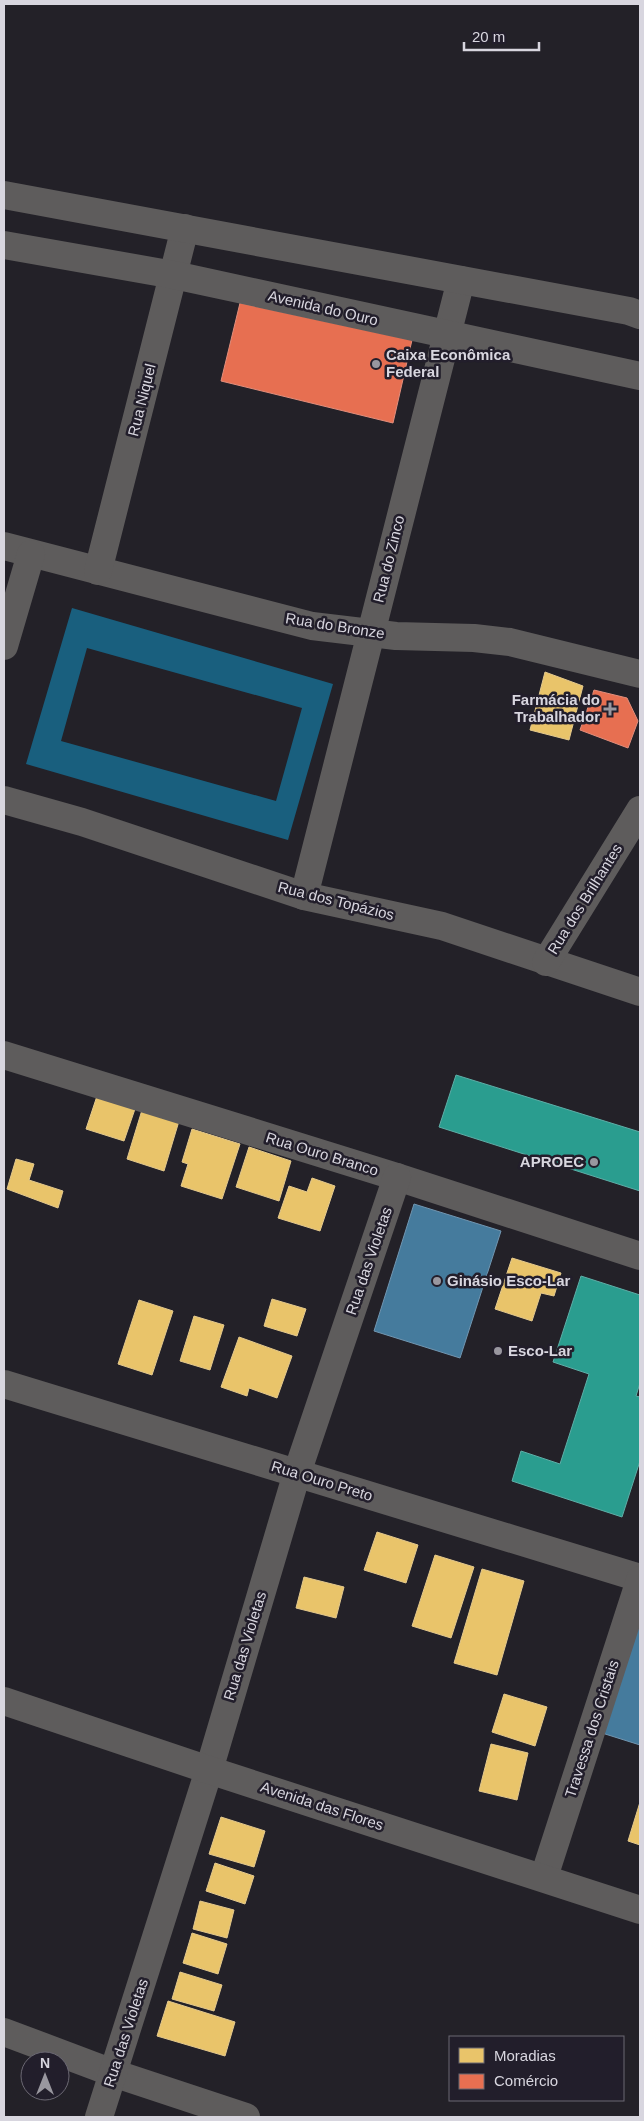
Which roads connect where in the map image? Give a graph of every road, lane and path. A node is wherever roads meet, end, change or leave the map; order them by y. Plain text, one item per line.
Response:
1 (4, 195) edge
2 (185, 228) junction
3 (4, 245) edge
4 (174, 275) junction
5 (461, 280) junction
6 (640, 315) edge
7 (446, 336) junction
8 (640, 376) edge
9 (4, 546) edge
10 (31, 554) junction
11 (98, 571) junction
12 (370, 633) junction
13 (4, 646) edge
14 (640, 674) edge
15 (4, 800) edge
16 (640, 810) edge
17 (304, 896) junction
18 (546, 962) junction
19 (640, 992) edge
20 (4, 1055) edge
21 (397, 1177) junction
22 (640, 1256) edge
23 (4, 1384) edge
24 (297, 1473) junction
25 (640, 1579) edge
26 (4, 1700) edge
27 (209, 1770) junction
28 (544, 1877) junction
29 (640, 1910) edge
30 (4, 2032) edge
31 (113, 2073) junction
32 (99, 2117) edge
33 (246, 2117) edge

1 - 2 street
2 - 4 street, Rua Niquel
2 - 5 street
3 - 4 street, Avenida do Ouro
4 - 7 street, Avenida do Ouro
4 - 11 street, Rua Niquel
5 - 6 street
5 - 7 street, Rua do Zinco
7 - 8 street, Avenida do Ouro
7 - 12 street, Rua do Zinco
9 - 10 street, Rua do Bronze
10 - 11 street, Rua do Bronze
10 - 13 street
11 - 12 street, Rua do Bronze
12 - 14 street, Rua do Bronze
12 - 17 street, Rua do Zinco
15 - 17 street, Rua dos Topázios
16 - 18 street, Rua dos Brilhantes
17 - 18 street, Rua dos Topázios
18 - 19 street, Rua dos Topázios
20 - 21 street, Rua Ouro Branco
21 - 22 street, Rua Ouro Branco
21 - 24 street, Rua das Violetas
23 - 24 street, Rua Ouro Preto
24 - 25 street, Rua Ouro Preto
24 - 27 street, Rua das Violetas
25 - 28 street, Travessa dos Cristais
26 - 27 street, Avenida das Flores
27 - 28 street, Avenida das Flores
27 - 31 street, Rua das Violetas
28 - 29 street, Avenida das Flores
30 - 31 street
31 - 32 street, Rua das Violetas
31 - 33 street

